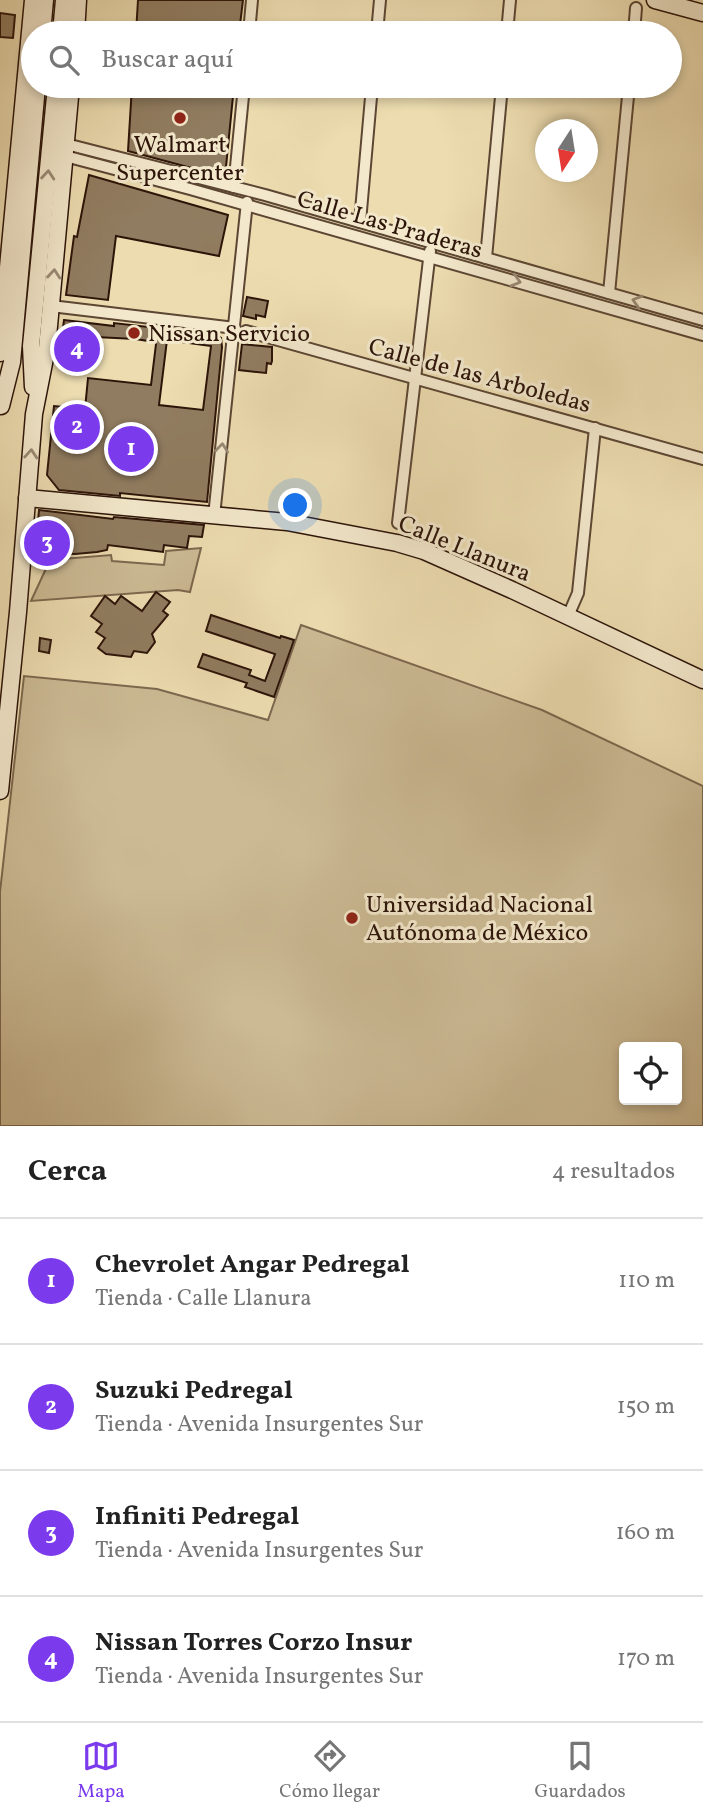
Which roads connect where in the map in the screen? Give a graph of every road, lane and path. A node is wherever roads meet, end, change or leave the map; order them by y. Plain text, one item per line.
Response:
1 (33, 0) edge
2 (45, 0) edge
3 (64, 0) edge
4 (78, 0) edge
5 (252, 0) edge
6 (380, 0) edge
7 (510, 0) edge
8 (655, 0) edge
9 (636, 8) dead end
10 (703, 13) edge
11 (31, 21) edge
12 (43, 21) edge
13 (62, 21) edge
14 (77, 21) edge
15 (250, 21) edge
16 (378, 21) edge
17 (508, 21) edge
18 (635, 21) edge
19 (24, 98) edge
20 (36, 98) edge
21 (55, 98) edge
22 (70, 98) edge
23 (243, 98) edge
24 (371, 98) edge
25 (501, 98) edge
26 (628, 98) edge
27 (66, 150) junction
28 (234, 187) junction
29 (248, 190) junction
30 (247, 206) junction
31 (360, 222) junction
32 (431, 242) junction
33 (430, 256) junction
34 (486, 258) junction
35 (609, 293) junction
36 (51, 306) junction
37 (703, 320) edge
38 (241, 330) junction
39 (703, 335) edge
40 (0, 353) edge
41 (415, 379) junction
42 (0, 383) edge
43 (1, 406) edge
44 (34, 414) junction
45 (0, 416) edge
46 (595, 428) junction
47 (703, 459) edge
48 (27, 498) junction
49 (214, 516) junction
50 (398, 523) dead end
51 (568, 616) junction
52 (703, 680) edge
53 (0, 790) edge

1 - 11 main road
2 - 12 main road
3 - 13 main road
4 - 14 main road
5 - 15 street
6 - 16 street
7 - 17 street
8 - 10 main road
9 - 18 street
19 - 40 main road
20 - 43 main road
44 -> 21 main road
22 - 27 main road
23 - 28 street
24 - 31 street
25 - 34 street
26 - 35 street
27 - 28 street, Calle Las Praderas
27 - 30 street, Calle Las Praderas
36 -> 27 main road
28 - 29 street, Calle Las Praderas
29 - 30 street
29 - 31 street, Calle Las Praderas
30 - 33 street, Calle Las Praderas
30 - 38 street
31 - 32 street, Calle Las Praderas
32 - 33 street
32 - 34 street, Calle Las Praderas
33 -> 39 street, Calle Las Praderas
33 - 41 street
34 - 35 street, Calle Las Praderas
37 -> 35 street, Calle Las Praderas
36 - 38 street, Calle de las Arboledas
36 - 44 main road
38 - 41 street, Calle de las Arboledas
49 -> 38 street
41 - 46 street, Calle de las Arboledas
41 - 50 street
42 - 43 main road
43 - 45 main road
48 -> 44 main road
46 - 47 street, Calle de las Arboledas
46 - 51 street
48 - 49 main road, Calle Llanura
48 - 53 main road
49 - 51 main road, Calle Llanura
51 - 52 main road, Calle Llanura

